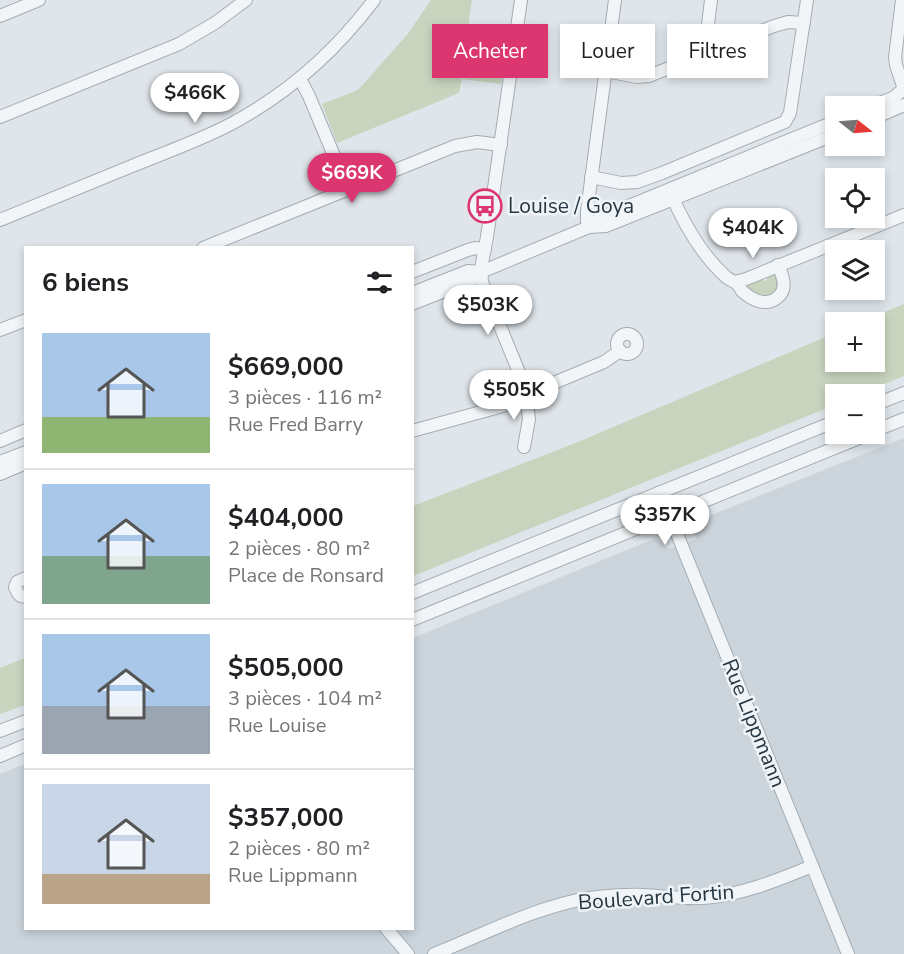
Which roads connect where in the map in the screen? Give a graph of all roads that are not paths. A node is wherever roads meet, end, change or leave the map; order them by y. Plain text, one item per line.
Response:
1 (39, 0) edge
2 (246, 0) edge
3 (374, 0) edge
4 (521, 0) edge
5 (615, 0) edge
6 (711, 0) edge
7 (807, 0) edge
8 (902, 0) edge
9 (0, 16) edge
10 (804, 23) junction
11 (612, 24) edge
12 (708, 24) edge
13 (768, 28) edge
14 (605, 78) edge
15 (300, 79) junction
16 (904, 89) edge
17 (885, 101) edge
18 (904, 105) edge
19 (885, 113) edge
20 (0, 117) edge
21 (825, 126) edge
22 (825, 138) edge
23 (501, 145) junction
24 (662, 173) junction
25 (591, 177) junction
26 (348, 189) junction
27 (671, 194) junction
28 (904, 215) edge
29 (0, 220) edge
30 (589, 227) junction
31 (208, 246) edge
32 (485, 249) junction
33 (778, 265) junction
34 (414, 271) edge
35 (481, 272) junction
36 (735, 282) junction
37 (414, 292) edge
38 (414, 303) edge
39 (24, 321) edge
40 (0, 330) edge
41 (620, 351) dead end
42 (904, 393) edge
43 (527, 396) junction
44 (885, 401) edge
45 (904, 419) edge
46 (825, 425) edge
47 (885, 427) edge
48 (414, 429) edge
49 (24, 431) edge
50 (0, 441) edge
51 (844, 444) edge
52 (524, 447) dead end
53 (24, 453) edge
54 (0, 462) edge
55 (24, 464) edge
56 (0, 474) edge
57 (660, 492) junction
58 (669, 515) junction
59 (24, 579) edge
60 (414, 592) edge
61 (24, 596) edge
62 (414, 619) edge
63 (24, 722) edge
64 (0, 731) edge
65 (24, 746) edge
66 (0, 756) edge
67 (812, 866) junction
68 (388, 930) edge
69 (408, 954) edge
70 (434, 954) edge
71 (848, 954) edge

1 - 9 street
2 - 20 street
3 - 15 street
4 - 23 street
5 - 11 street
6 - 12 street
7 - 10 street
8 - 16 street
10 - 13 street
10 - 24 street
14 - 25 street
15 - 26 street
15 - 29 street
16 - 17 street
18 - 19 street
21 - 27 street
22 - 27 street
23 - 26 street
23 - 32 street
24 - 25 street
24 - 27 street
25 - 30 street
26 - 31 street
27 - 30 street
27 - 36 street
28 - 33 street
30 - 35 street
32 - 34 street
32 - 35 street
33 - 36 street
33 - 36 street
35 - 37 street
35 - 38 street
35 - 43 street
39 - 40 street
41 - 43 street
42 - 44 street
43 - 48 street
43 - 52 street
45 - 47 street
46 - 57 street
49 - 50 street
51 - 58 street
53 - 54 street
55 - 56 street
57 - 58 street, Rue Lippmann
57 - 60 street
58 - 62 street
58 - 67 street, Rue Lippmann
59 - 61 street
63 - 64 street
65 - 66 street
67 - 70 street, Boulevard Fortin
67 - 71 street, Rue Lippmann
68 - 69 street

